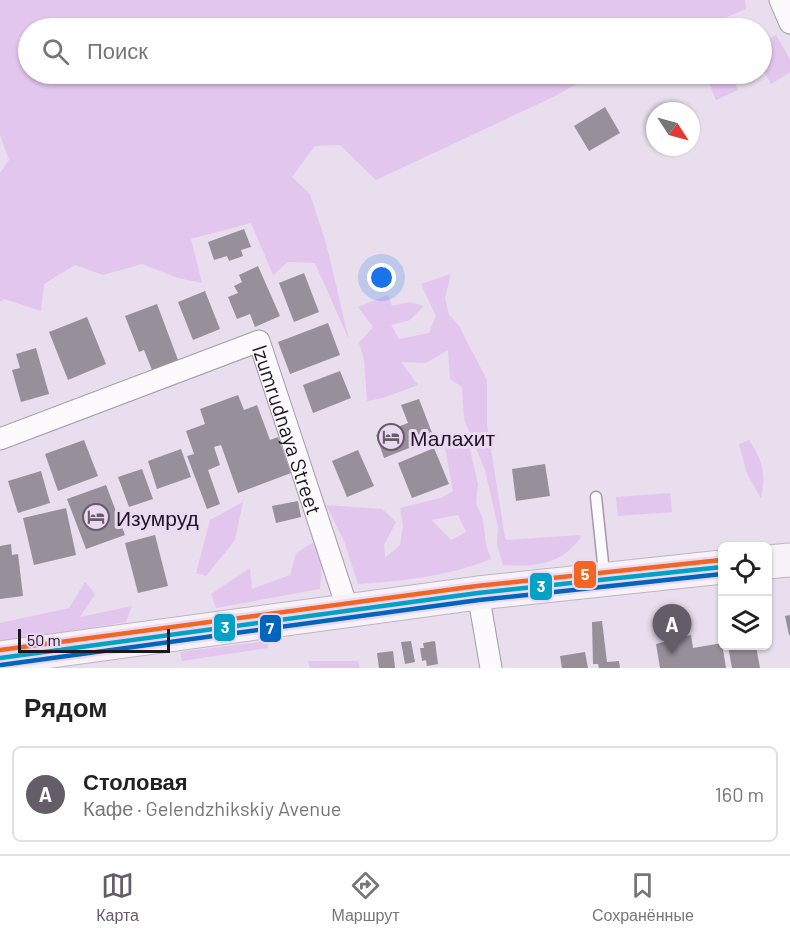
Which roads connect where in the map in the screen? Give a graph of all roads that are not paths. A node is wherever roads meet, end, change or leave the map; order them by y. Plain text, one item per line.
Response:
1 (780, 0) edge
2 (790, 23) edge
3 (0, 439) edge
4 (596, 497) dead end
5 (790, 560) edge
6 (772, 562) edge
7 (718, 567) edge
8 (592, 580) junction
9 (478, 593) junction
10 (348, 610) junction
11 (0, 657) edge
12 (491, 668) edge

1 - 2 street
3 - 10 street, Izumrudnaya Street
4 - 8 lane
5 - 6 main road
7 - 8 main road
8 - 9 main road
9 - 10 main road
9 - 12 street
10 - 11 main road

